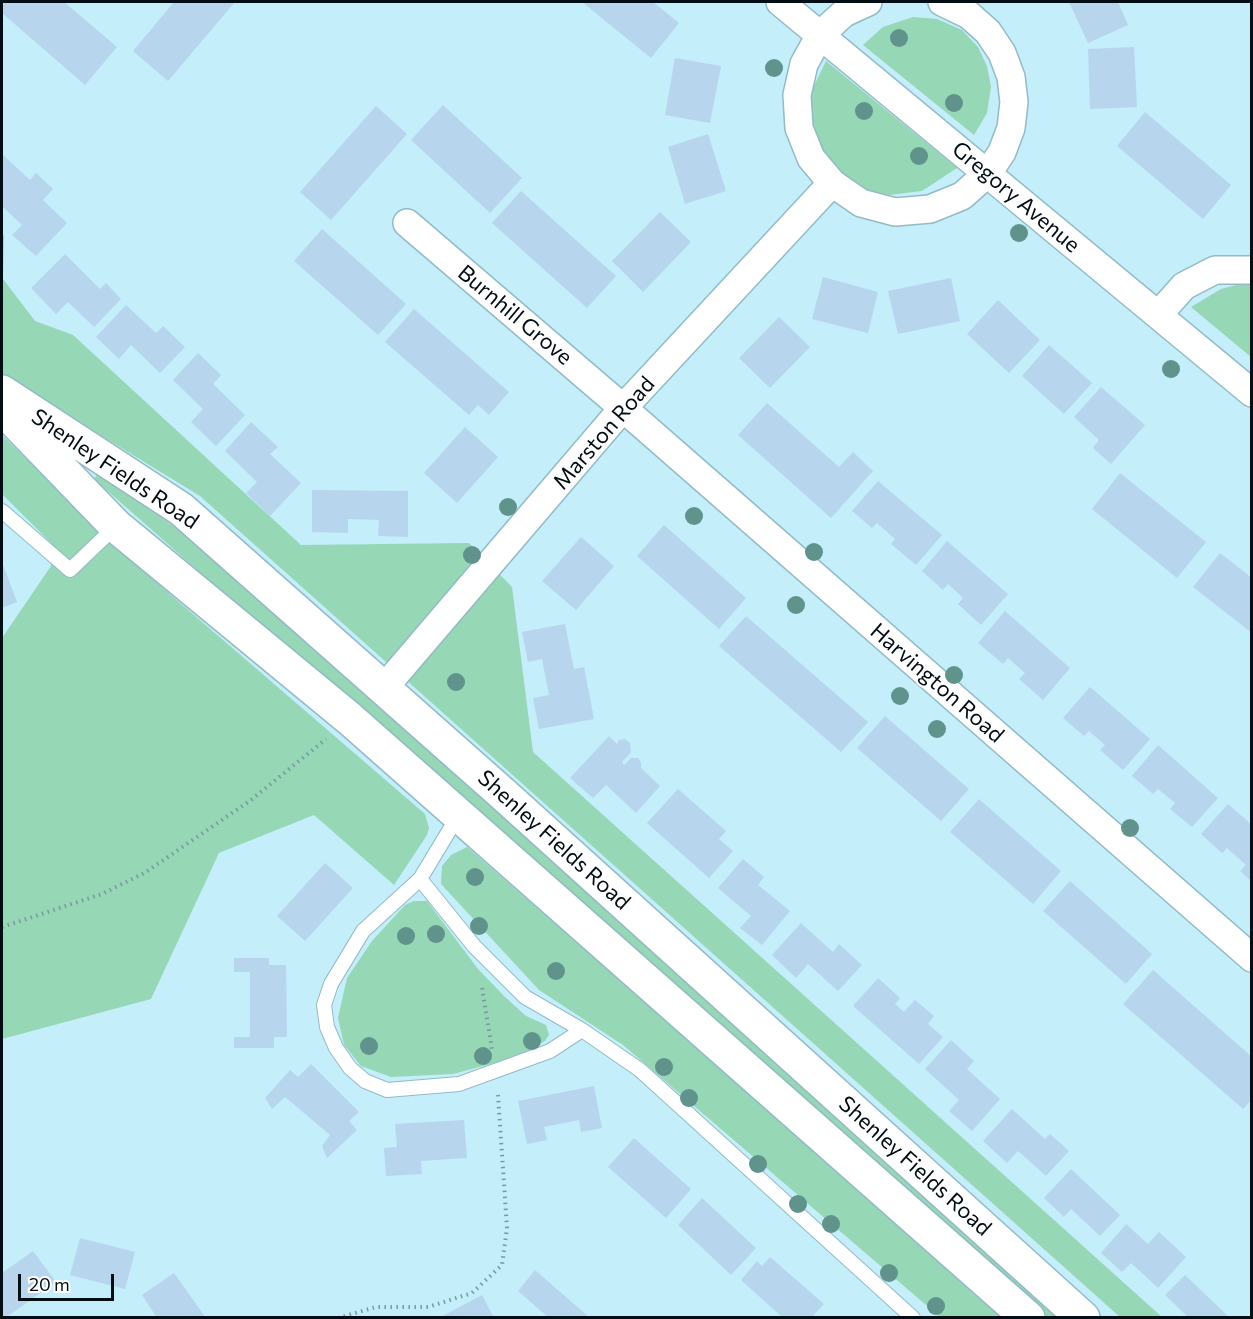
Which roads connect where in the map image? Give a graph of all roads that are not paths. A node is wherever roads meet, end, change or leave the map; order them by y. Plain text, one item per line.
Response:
1 (780, 2) edge
2 (868, 2) edge
3 (942, 2) edge
4 (973, 8) edge
5 (820, 35) junction
6 (988, 173) junction
7 (832, 183) junction
8 (407, 223) dead end
9 (1251, 270) edge
10 (1158, 315) junction
11 (2, 392) edge
12 (1251, 393) edge
13 (2, 408) edge
14 (623, 408) junction
15 (2, 511) edge
16 (116, 526) junction
17 (383, 689) junction
18 (458, 816) junction
19 (420, 879) junction
20 (1251, 958) edge
21 (582, 1030) junction
22 (913, 1317) edge
23 (1028, 1317) edge
24 (1083, 1317) edge

1 - 5 street, Gregory Avenue
2 - 5 street
3 - 4 street
4 - 6 street
5 - 6 street, Gregory Avenue
5 - 7 street
6 - 7 street
6 - 10 street, Gregory Avenue
7 - 14 street, Marston Road
8 - 14 street, Burnhill Grove
9 - 10 street
10 - 12 street, Gregory Avenue
11 - 17 street, Shenley Fields Road
13 - 16 street, Shenley Fields Road
14 - 17 street, Marston Road
14 - 20 street, Harvington Road
15 - 16 lane
16 - 18 street, Shenley Fields Road
17 - 24 street, Shenley Fields Road
18 - 19 lane
18 - 23 street, Shenley Fields Road
19 - 21 lane
19 - 21 lane
21 - 22 lane

